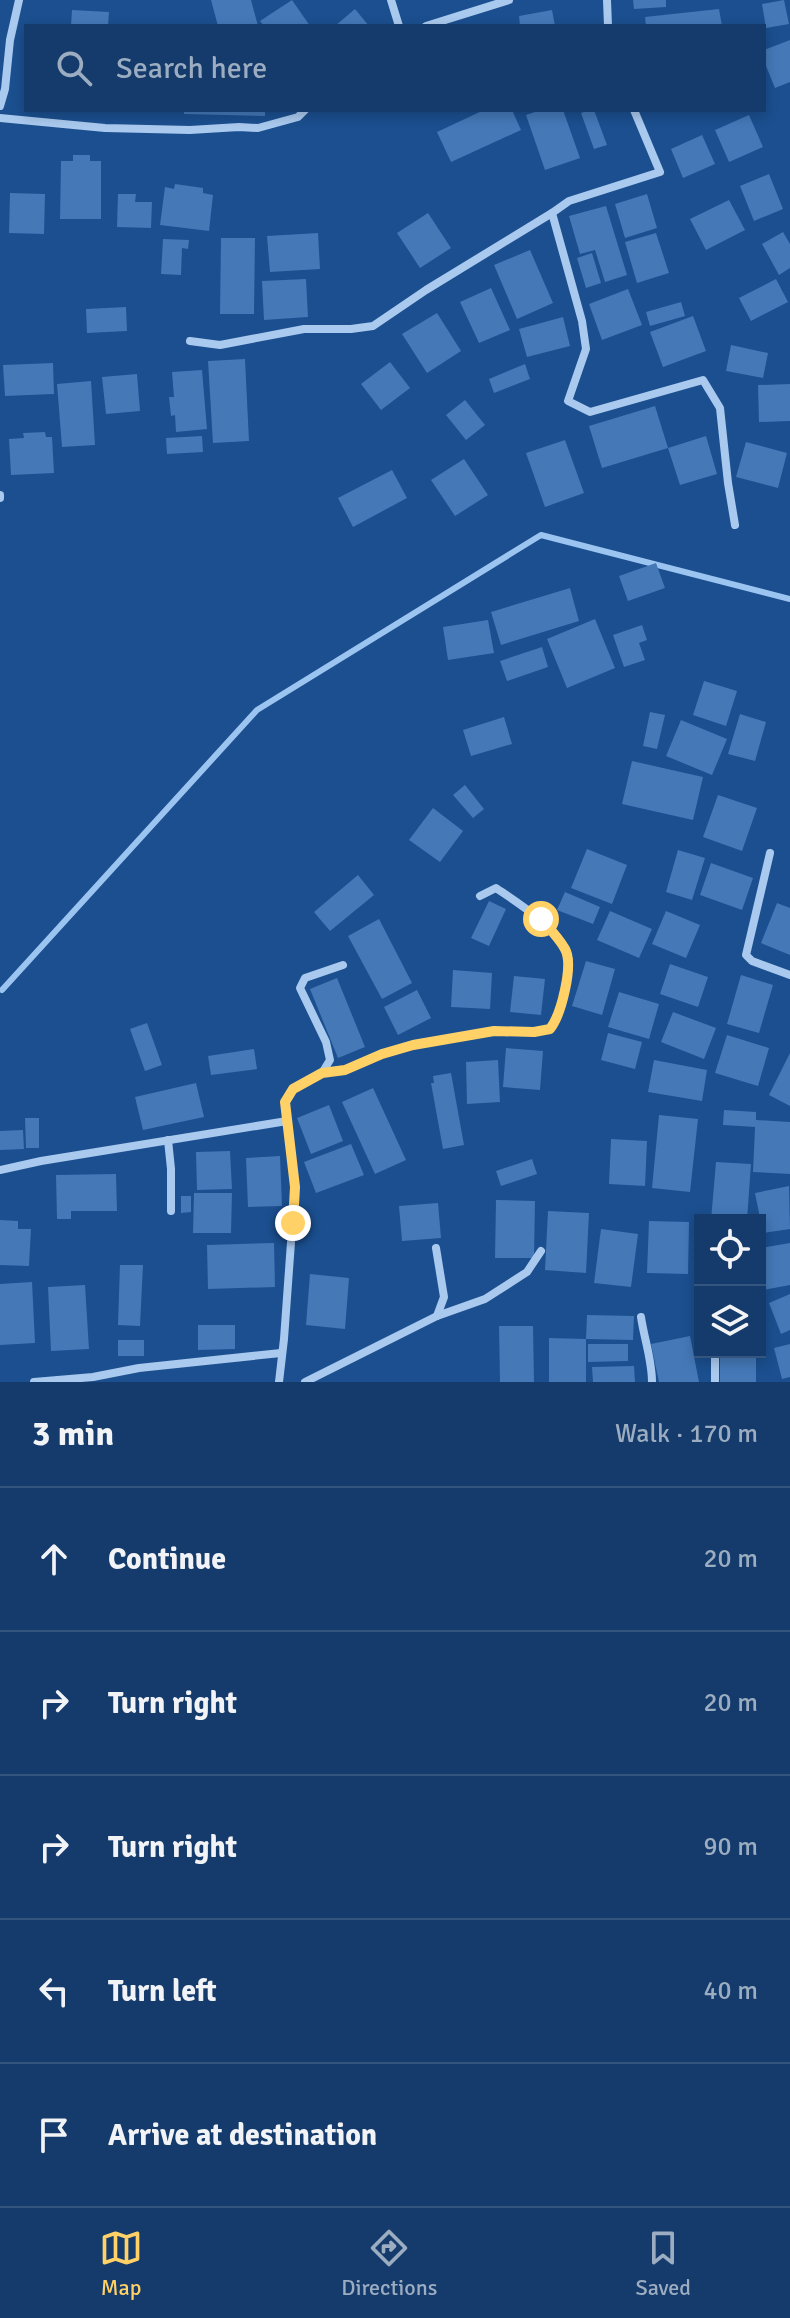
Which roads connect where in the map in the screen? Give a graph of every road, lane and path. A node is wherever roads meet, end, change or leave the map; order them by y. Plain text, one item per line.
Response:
1 (19, 0) edge
2 (391, 0) edge
3 (509, 0) edge
4 (607, 0) edge
5 (398, 24) edge
6 (432, 24) edge
7 (608, 24) edge
8 (0, 106) edge
9 (303, 112) edge
10 (635, 112) edge
11 (0, 118) edge
12 (552, 213) junction
13 (190, 341) dead end
14 (735, 525) dead end
15 (770, 853) dead end
16 (480, 896) dead end
17 (343, 965) dead end
18 (790, 975) edge
19 (322, 1073) junction
20 (287, 1121) junction
21 (168, 1140) junction
22 (0, 1170) edge
23 (171, 1211) dead end
24 (436, 1248) dead end
25 (541, 1251) dead end
26 (437, 1316) junction
27 (641, 1317) dead end
28 (281, 1353) junction
29 (715, 1358) edge
30 (34, 1382) edge
31 (279, 1382) edge
32 (305, 1382) edge
33 (652, 1382) edge
34 (715, 1382) edge

1 - 8 street
2 - 5 street
3 - 6 street
4 - 7 street
9 - 11 street
10 - 12 street
12 - 13 street
12 - 14 street
15 - 18 street
16 - 19 street
17 - 19 street
19 - 20 street
20 - 21 street
20 - 28 street
21 - 22 street
21 - 23 street
24 - 26 street
25 - 26 street
26 - 32 street
27 - 33 street
28 - 30 street
28 - 31 street
29 - 34 street

